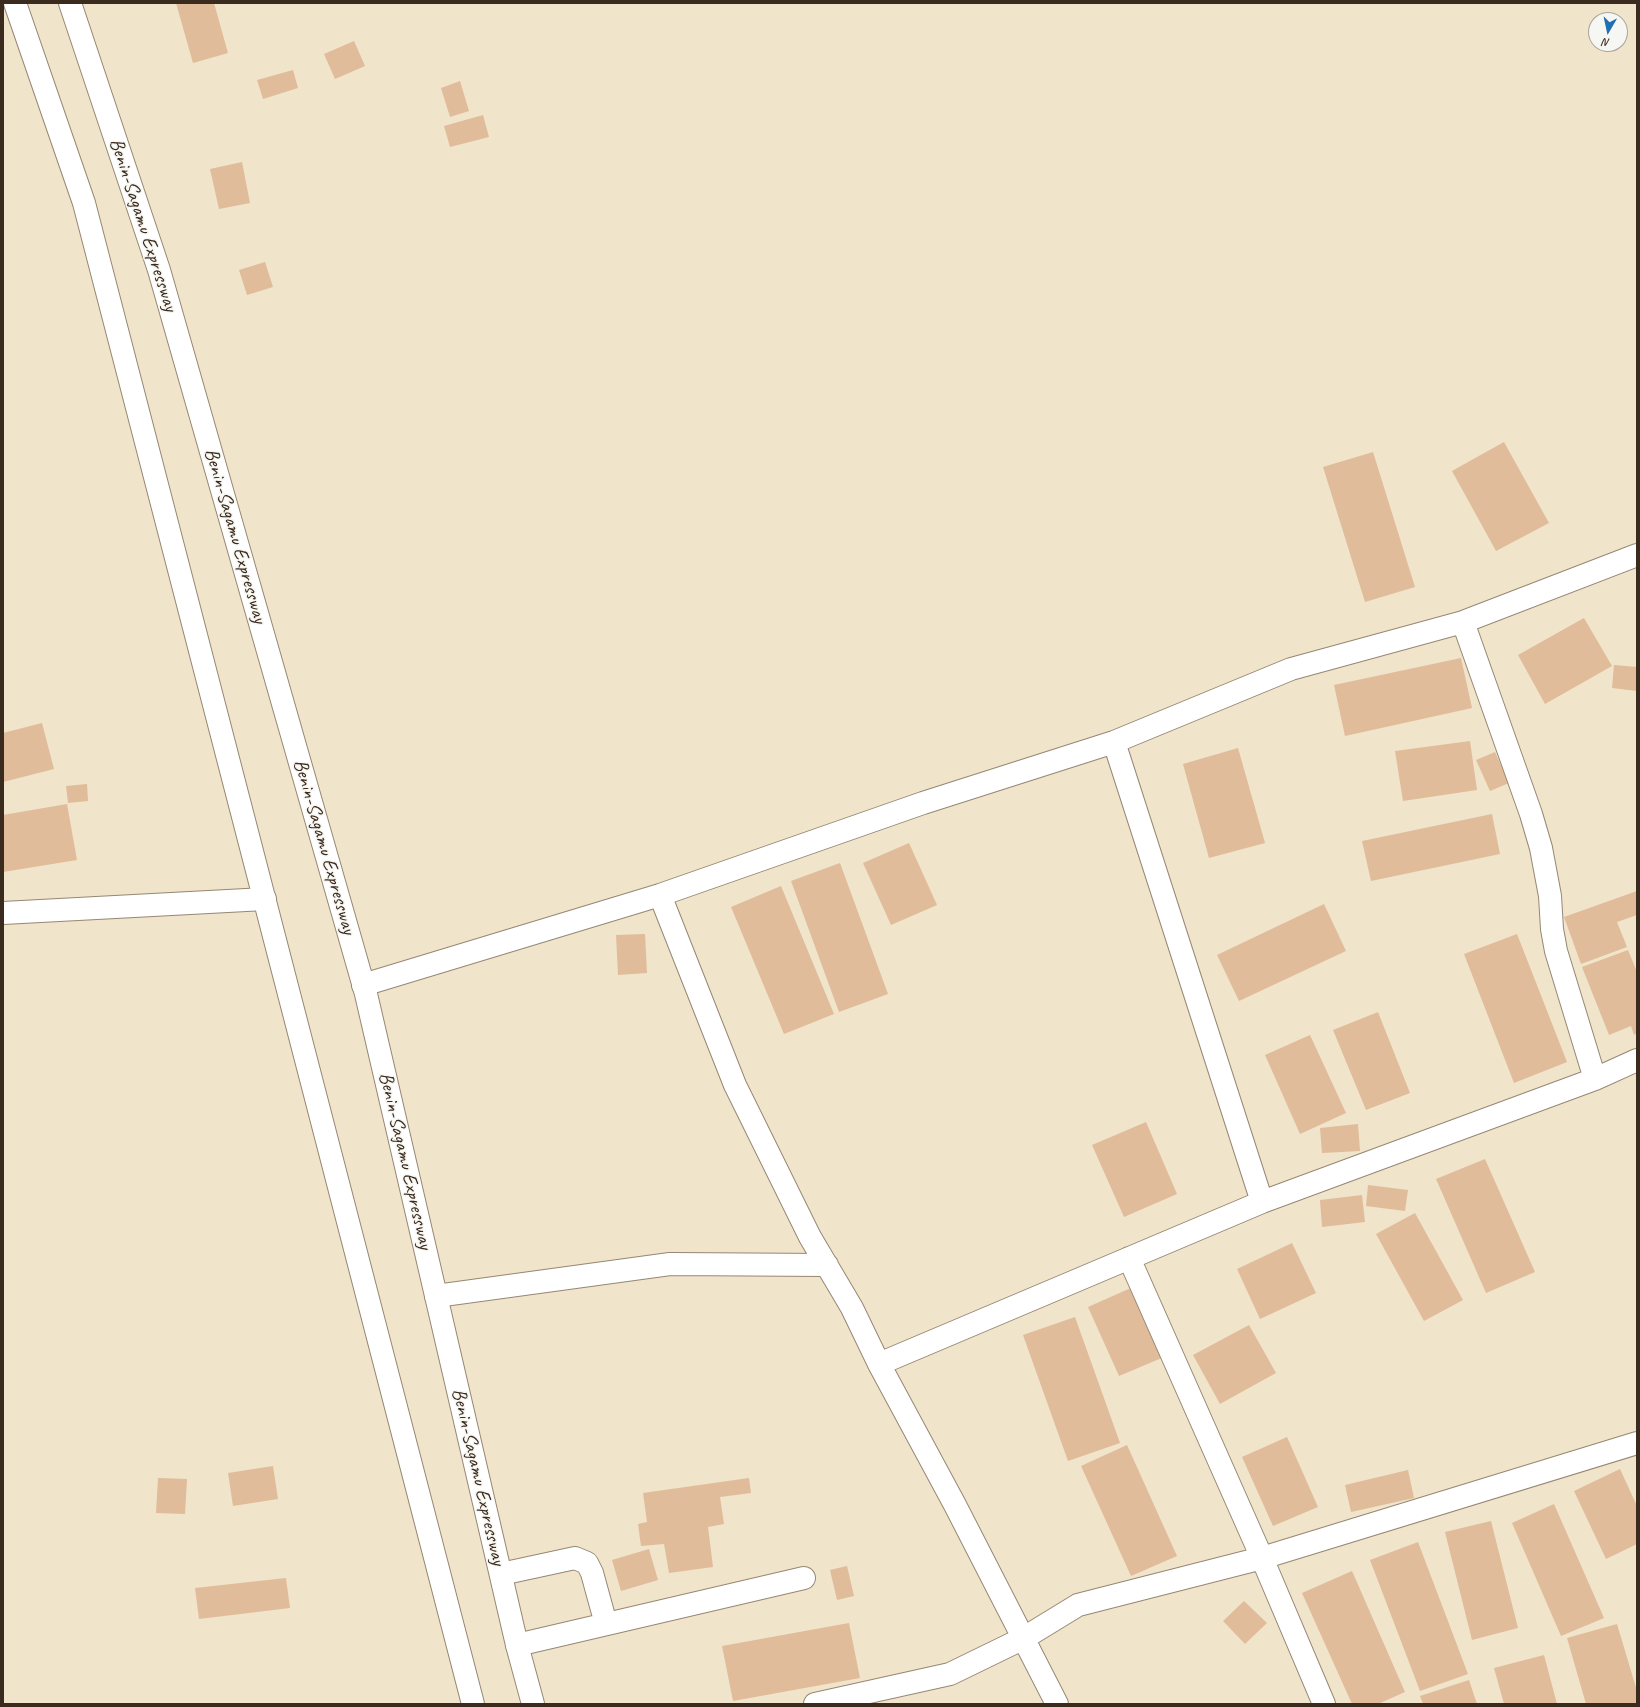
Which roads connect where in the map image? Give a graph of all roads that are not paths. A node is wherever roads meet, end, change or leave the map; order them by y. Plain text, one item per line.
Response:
1 (15, 3) edge
2 (70, 3) edge
3 (1637, 555) edge
4 (1462, 622) junction
5 (1114, 742) junction
6 (660, 895) junction
7 (265, 899) junction
8 (3, 914) edge
9 (363, 985) junction
10 (1637, 1060) edge
11 (1595, 1079) junction
12 (1262, 1202) junction
13 (1129, 1258) junction
14 (827, 1265) junction
15 (436, 1296) junction
16 (879, 1364) junction
17 (1637, 1443) edge
18 (1262, 1558) junction
19 (501, 1574) junction
20 (804, 1578) dead end
21 (606, 1624) junction
22 (1024, 1638) junction
23 (516, 1645) junction
24 (473, 1704) edge
25 (533, 1704) edge
26 (815, 1704) edge
27 (1057, 1704) edge
28 (1324, 1704) edge

1 - 7 main road
2 - 9 main road, Benin-Sagamu Expressway
3 - 4 main road
4 - 5 main road
4 - 11 main road
5 - 6 main road
5 - 12 main road
6 - 9 main road
6 - 14 main road
7 - 8 main road
7 - 24 main road
9 - 15 main road, Benin-Sagamu Expressway
10 - 11 main road
11 - 12 main road
12 - 13 main road
13 - 16 main road
13 - 18 main road
14 - 15 main road
14 - 16 main road
15 - 19 main road, Benin-Sagamu Expressway
16 - 22 main road
17 - 18 main road
18 - 22 main road
18 - 28 main road
19 - 21 main road
19 - 23 main road, Benin-Sagamu Expressway
20 - 21 main road
21 - 23 main road
22 - 26 main road
22 - 27 main road
23 - 25 main road, Benin-Sagamu Expressway

